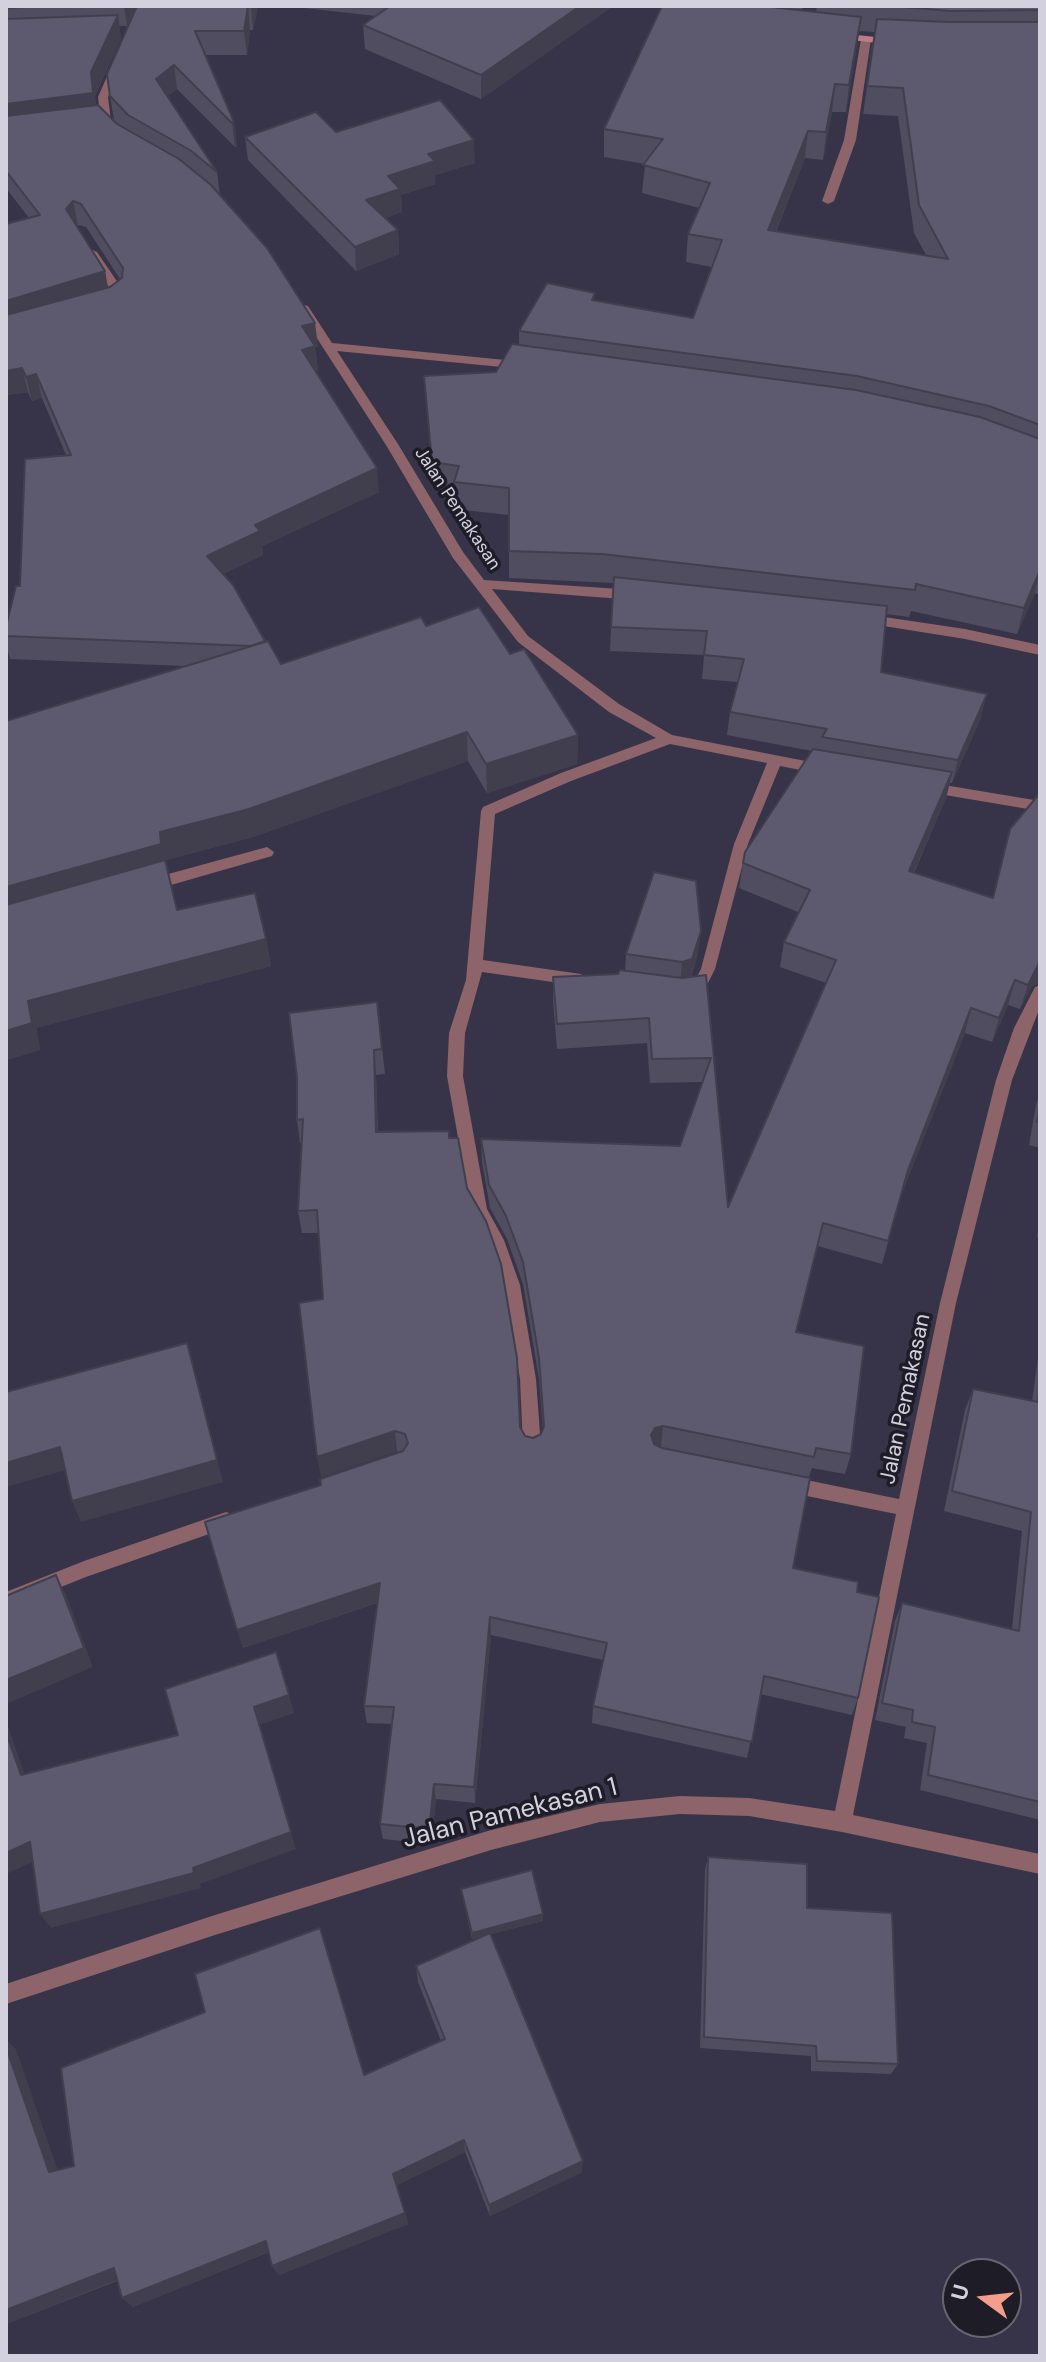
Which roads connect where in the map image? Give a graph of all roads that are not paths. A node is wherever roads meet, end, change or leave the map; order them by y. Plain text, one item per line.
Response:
1 (819, 34) edge
2 (866, 39) junction
3 (905, 42) edge
4 (120, 58) edge
5 (126, 143) edge
6 (828, 201) dead end
7 (87, 244) edge
8 (297, 298) edge
9 (109, 305) edge
10 (328, 346) junction
11 (533, 367) edge
12 (480, 584) junction
13 (652, 596) edge
14 (854, 618) edge
15 (1040, 650) edge
16 (669, 739) junction
17 (775, 761) junction
18 (836, 772) edge
19 (912, 784) edge
20 (1040, 806) edge
21 (267, 852) dead end
22 (129, 891) edge
23 (475, 965) junction
24 (601, 983) edge
25 (1040, 991) edge
26 (680, 994) edge
27 (532, 1447) edge
28 (768, 1480) edge
29 (906, 1508) junction
30 (247, 1513) edge
31 (6, 1601) edge
32 (842, 1822) junction
33 (1040, 1864) edge
34 (6, 1994) edge

1 - 2 street
2 - 3 street
2 - 6 street
4 - 5 street
7 - 9 street
8 - 10 street, Jalan Pemakasan
10 - 11 street
10 - 12 street, Jalan Pemakasan
12 - 13 street
12 - 16 street, Jalan Pemakasan
14 - 15 street
16 - 17 street, Jalan Pemakasan
16 - 23 street
17 - 18 street, Jalan Pemakasan
17 - 26 street
19 - 20 street
21 - 22 street
23 - 24 street
23 - 27 street
25 - 29 street, Jalan Pemakasan
28 - 29 street
29 - 32 street, Jalan Pemakasan
30 - 31 street
32 - 33 street, Jalan Pamekasan 1
32 - 34 street, Jalan Pamekasan 1

